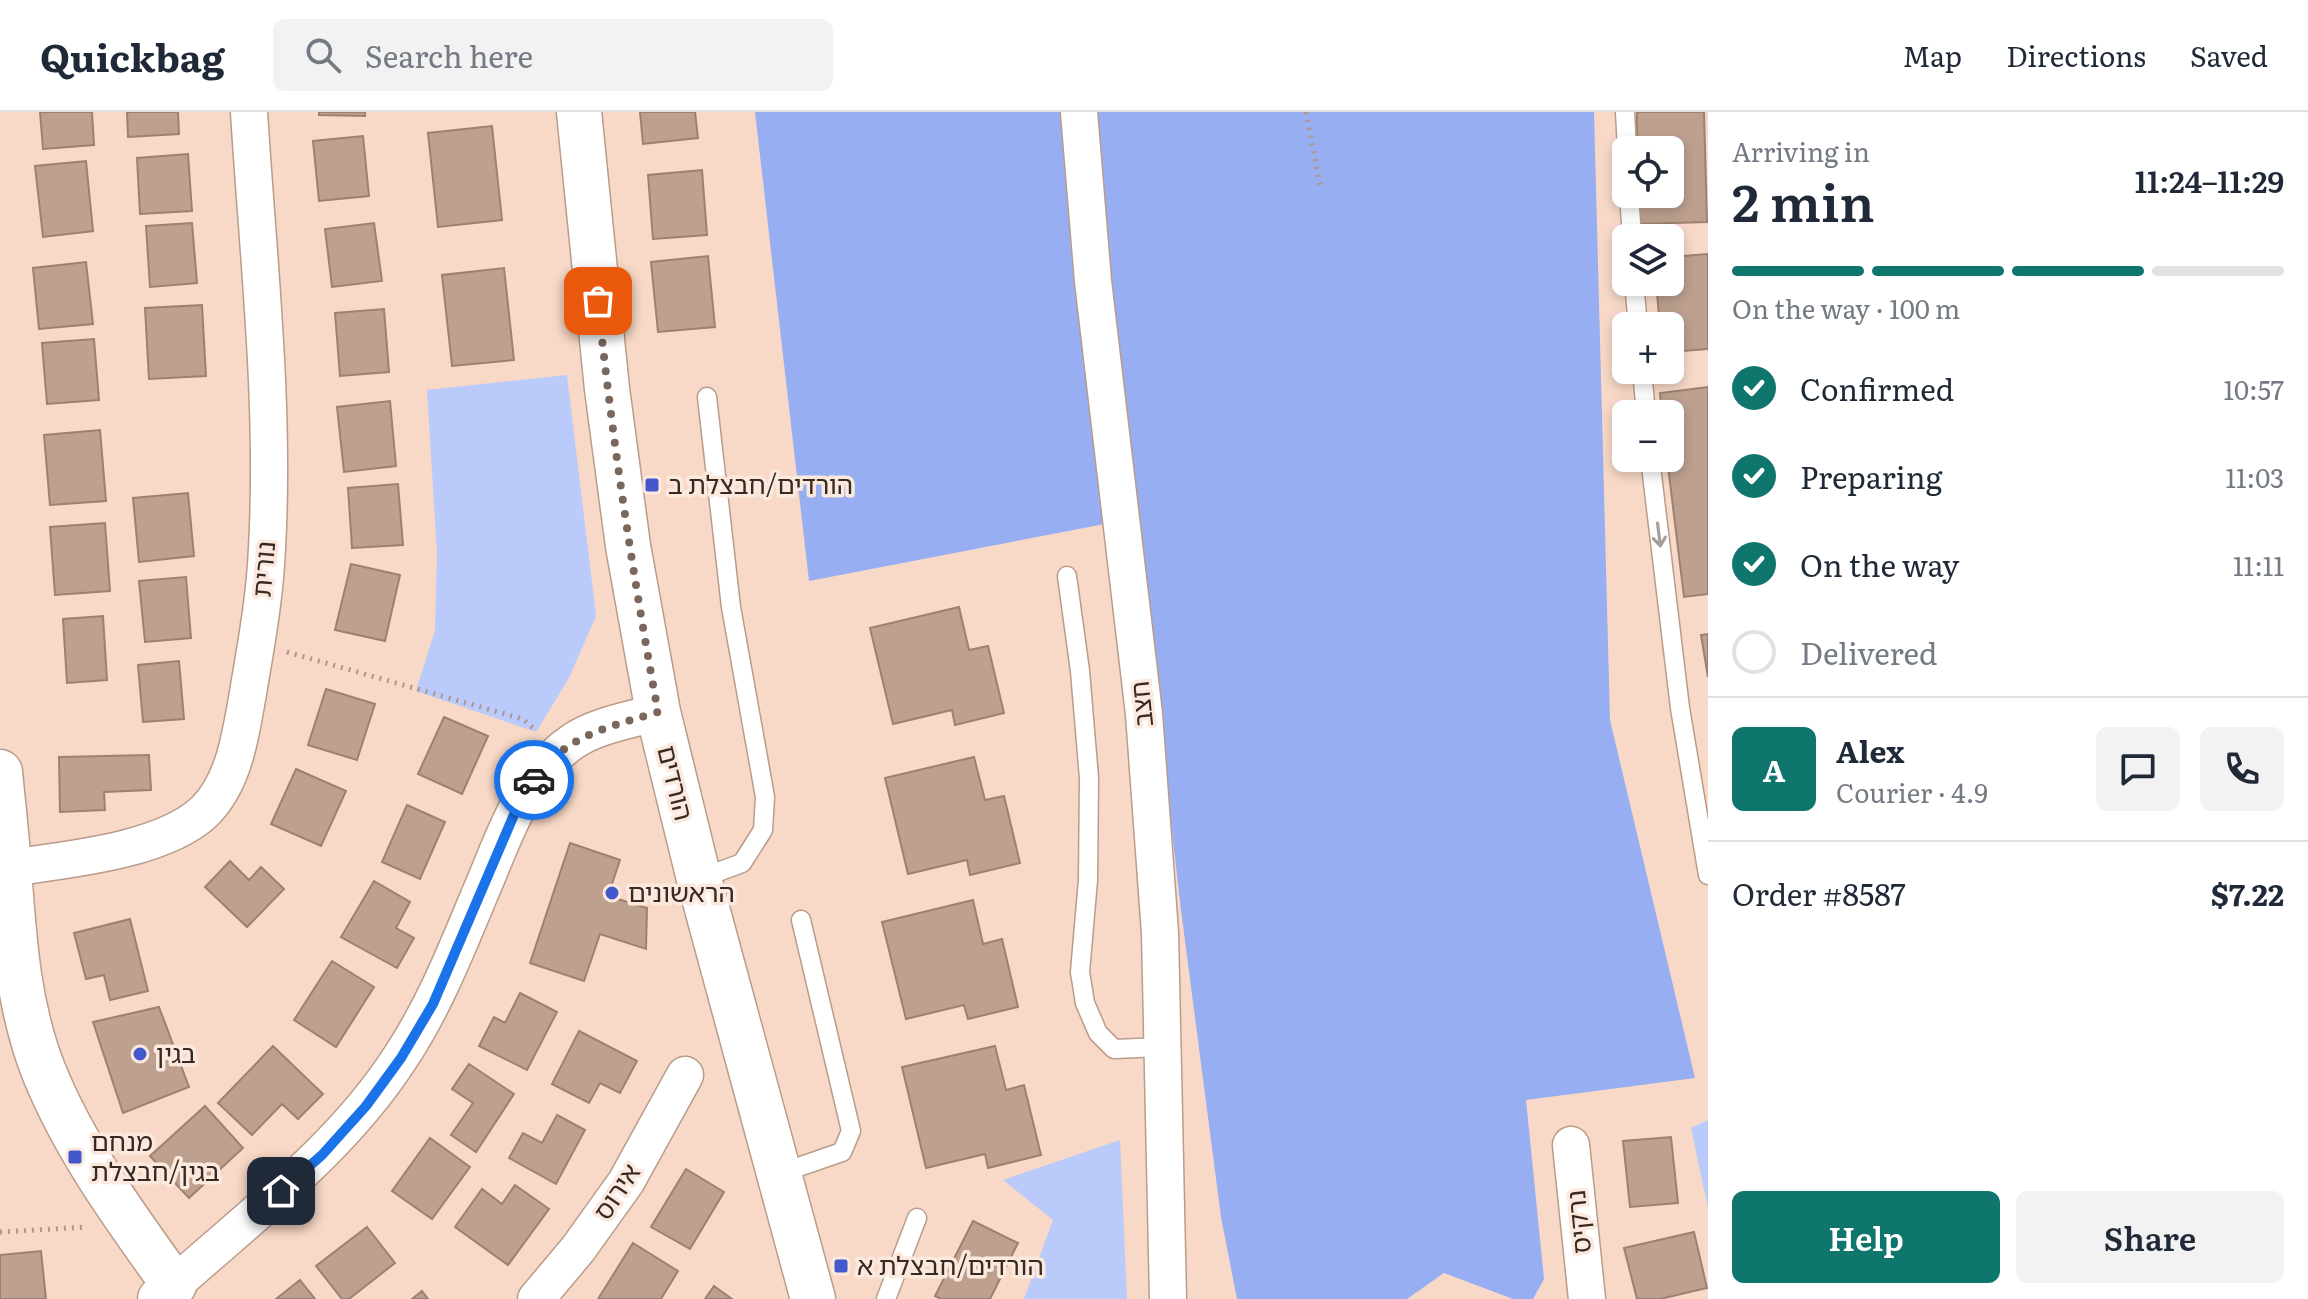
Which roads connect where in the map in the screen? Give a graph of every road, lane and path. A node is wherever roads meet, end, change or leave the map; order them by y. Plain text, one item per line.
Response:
1 (249, 112) edge
2 (579, 112) edge
3 (1079, 112) edge
4 (1306, 112) edge
5 (1625, 112) edge
6 (1626, 136) edge
7 (1321, 190) dead end
8 (707, 397) dead end
9 (1652, 472) edge
10 (1067, 576) dead end
11 (257, 643) junction
12 (658, 712) junction
13 (559, 753) junction
14 (0, 772) edge
15 (9, 868) junction
16 (1708, 875) edge
17 (699, 879) junction
18 (801, 920) dead end
19 (1162, 1047) junction
20 (685, 1075) dead end
21 (1571, 1145) dead end
22 (778, 1174) junction
23 (917, 1218) dead end
24 (131, 1225) junction
25 (0, 1232) edge
26 (167, 1292) edge
27 (536, 1299) edge
28 (813, 1299) edge
29 (886, 1299) edge
30 (1168, 1299) edge
31 (1587, 1299) edge

1 - 11 street, נורית
2 - 12 street, הורדים
3 - 19 street, חצב
4 - 7 path
5 - 6 lane
8 - 17 lane
9 -> 16 lane
10 - 19 lane
11 - 13 path
11 - 15 street, נורית
12 - 13 street
12 - 17 street, הורדים
13 - 26 street
14 - 15 street
15 - 24 street
17 - 22 street, הורדים
18 - 22 lane
19 - 30 street, חצב
20 - 27 street, אירוס
21 - 31 street, נרקיס
22 - 28 street, הורדים
23 - 29 lane
24 - 25 path
24 - 26 street

